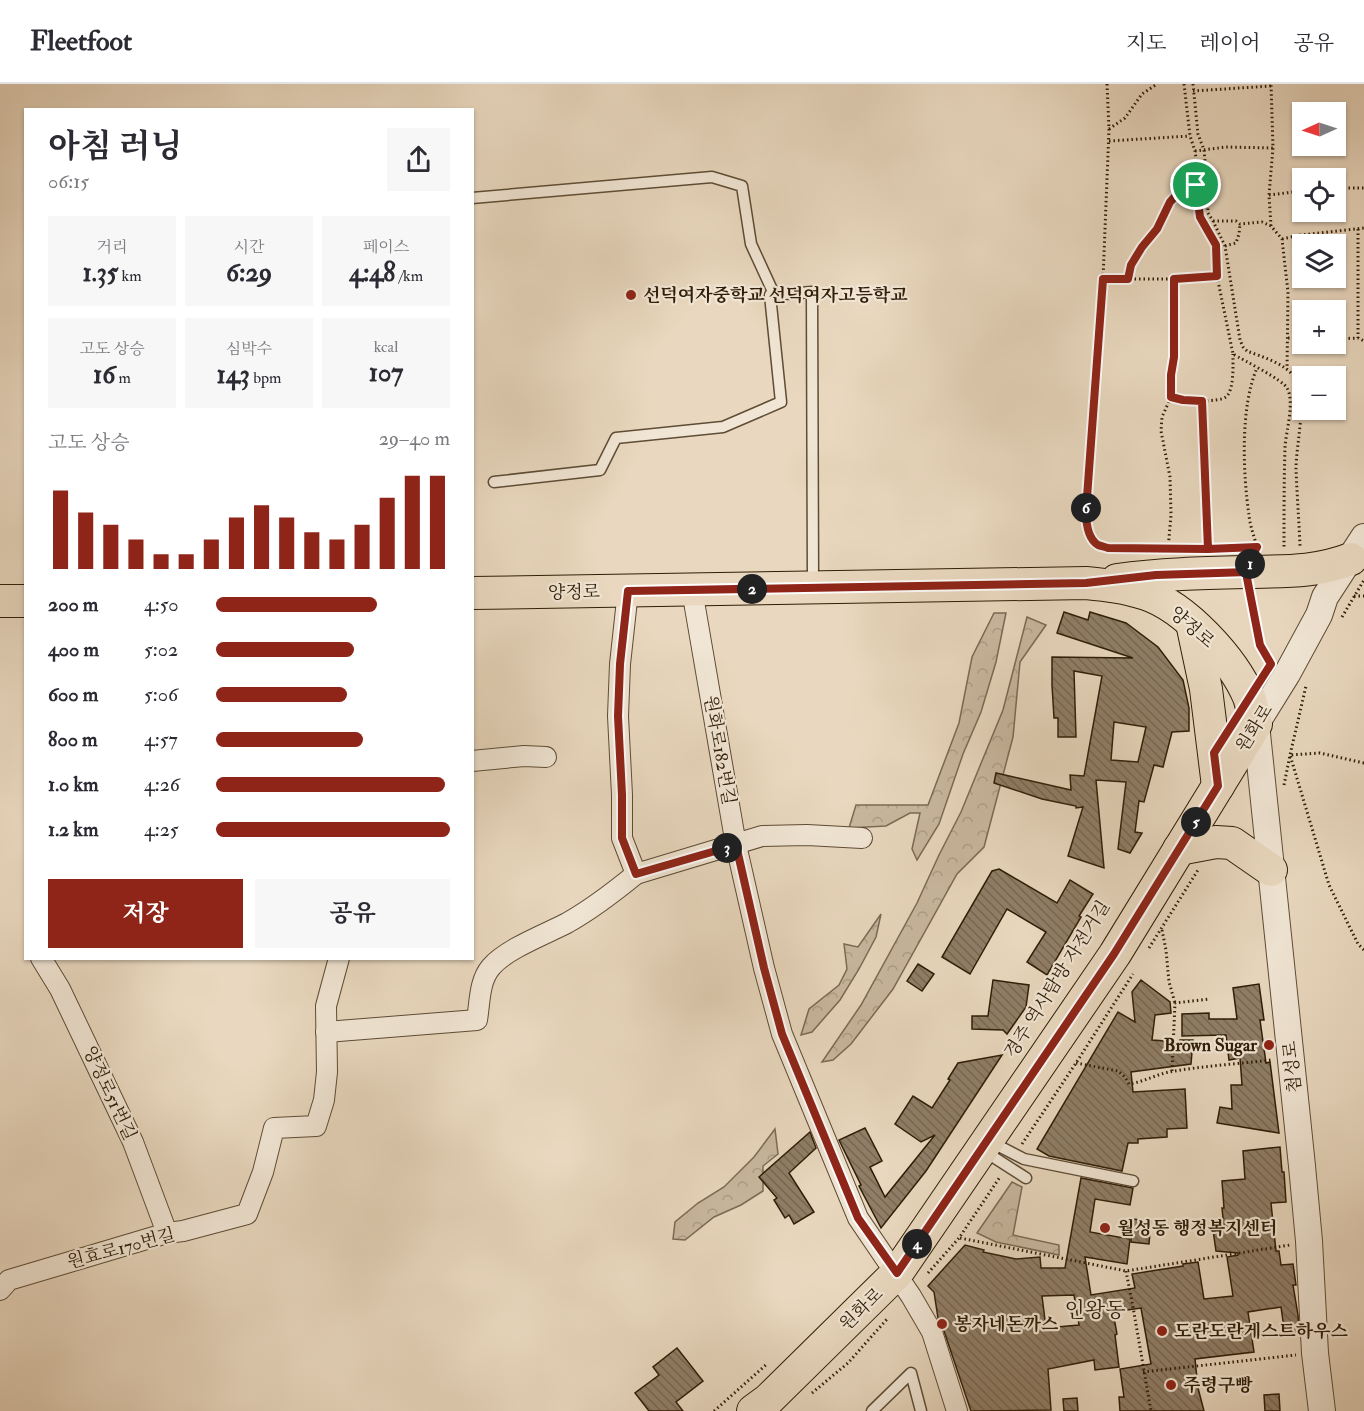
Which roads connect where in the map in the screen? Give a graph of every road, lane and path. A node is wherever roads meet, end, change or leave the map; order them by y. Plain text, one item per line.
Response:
1 (1107, 84) edge
2 (1157, 84) edge
3 (1184, 84) edge
4 (1193, 84) edge
5 (1271, 85) edge
6 (1193, 91) junction
7 (1109, 129) junction
8 (1190, 136) junction
9 (1109, 141) junction
10 (1273, 148) junction
11 (1204, 150) junction
12 (1195, 151) junction
13 (1196, 185) junction
14 (1346, 188) edge
15 (1364, 188) edge
16 (1292, 192) edge
17 (1269, 195) junction
18 (474, 198) edge
19 (1213, 221) junction
20 (1240, 224) junction
21 (1271, 226) junction
22 (1364, 228) edge
23 (1358, 229) junction
24 (1282, 239) junction
25 (1226, 246) junction
26 (1217, 276) junction
27 (1103, 279) junction
28 (1128, 279) junction
29 (1174, 279) junction
30 (774, 294) junction
31 (1288, 338) junction
32 (1292, 338) edge
33 (1358, 338) junction
34 (1346, 339) edge
35 (1364, 341) edge
36 (1233, 354) junction
37 (1257, 368) junction
38 (1287, 369) junction
39 (1171, 397) junction
40 (1202, 401) junction
41 (494, 482) dead end
42 (1218, 548) dead end
43 (1275, 548) dead end
44 (1284, 548) junction
45 (1168, 549) junction
46 (1178, 549) dead end
47 (1255, 553) junction
48 (1361, 560) edge
49 (1086, 583) junction
50 (813, 588) junction
51 (692, 590) junction
52 (628, 591) junction
53 (474, 593) edge
54 (1353, 596) junction
55 (1364, 596) edge
56 (0, 601) edge
57 (24, 601) edge
58 (1330, 615) junction
59 (1192, 623) junction
60 (1271, 664) dead end
61 (1306, 685) dead end
62 (1256, 724) junction
63 (1290, 754) junction
64 (546, 757) dead end
65 (474, 761) edge
66 (1364, 763) edge
67 (1284, 785) dead end
68 (1218, 786) junction
69 (862, 838) dead end
70 (736, 845) junction
71 (1179, 849) junction
72 (1271, 870) junction
73 (636, 874) junction
74 (1162, 928) dead end
75 (1364, 950) edge
76 (42, 960) edge
77 (338, 960) edge
78 (1210, 999) dead end
79 (1175, 1003) junction
80 (327, 1032) junction
81 (1291, 1058) junction
82 (1076, 1063) dead end
83 (1172, 1071) junction
84 (985, 1144) junction
85 (1026, 1178) dead end
86 (1133, 1181) dead end
87 (167, 1233) junction
88 (959, 1238) dead end
89 (1309, 1241) junction
90 (1126, 1271) junction
91 (897, 1273) junction
92 (0, 1290) edge
93 (1315, 1353) junction
94 (767, 1364) dead end
95 (1143, 1372) junction
96 (714, 1411) edge
97 (753, 1411) edge
98 (872, 1411) edge
99 (921, 1411) edge
100 (957, 1411) edge
101 (1151, 1411) edge
102 (1322, 1411) edge

1 - 7 path
2 - 7 path
3 - 8 path
4 - 6 path
5 - 6 path
5 - 10 path
6 - 11 path
7 - 9 path
8 - 9 path
8 - 12 path
9 - 27 path
10 - 11 path
10 - 17 path
11 - 12 path
11 - 19 path
12 - 13 path
13 - 26 path
13 - 28 path
14 - 15 path
16 - 17 path
17 - 21 path
18 - 30 lane
19 - 20 path
19 - 25 path
20 - 21 path
20 - 25 path
21 - 24 path
22 - 23 path
23 - 24 path
23 - 33 path
24 - 31 path
25 - 38 path
26 - 29 path
26 - 36 path
27 - 28 path
27 - 45 path
28 - 29 path
29 - 39 path
30 - 41 lane
30 - 50 lane
31 - 32 path
31 - 38 path
33 - 34 path
33 - 35 path
36 - 37 path
36 - 40 path
37 - 44 path
37 - 47 path
38 - 44 path
39 - 40 path
39 - 45 path
40 - 42 path
43 - 44 path
45 - 46 path
47 - 48 main road
47 - 49 main road
47 - 60 path
48 - 54 path
48 - 58 street, 원화로
49 - 50 main road, 양정로
49 - 59 main road, 양정로
50 - 51 main road, 양정로
51 - 52 main road, 양정로
51 - 70 street, 원화로182번길
52 - 53 main road, 양정로
52 - 73 street
54 - 55 path
54 - 58 path
56 - 57 main road
58 - 62 street, 원화로
59 - 62 main road, 양정로
59 - 68 main road
61 - 63 path
62 - 68 main road, 원화로
62 - 72 street, 첨성로
63 - 66 path
63 - 67 path
63 - 75 path
64 - 65 street
68 - 71 main road, 원화로
69 - 70 street
70 - 73 street
70 - 91 street, 원화로182번길
71 - 72 main road
71 - 84 main road, 원화로
72 - 81 street, 첨성로
73 - 80 street
74 - 79 path
76 - 87 street, 양정로51번길
77 - 80 street
78 - 79 path
79 - 83 path
80 - 87 street, 원효로170번길
81 - 83 path
81 - 89 street, 첨성로
82 - 83 path
84 - 85 lane
84 - 86 lane
84 - 91 main road, 원화로
87 - 92 street, 원효로170번길
88 - 90 path
89 - 90 path
89 - 93 street, 첨성로
90 - 95 path
91 - 97 main road, 원화로
91 - 100 street, 원화로182번길
93 - 95 path
93 - 102 street, 첨성로
94 - 96 path
95 - 101 path
98 - 99 lane

